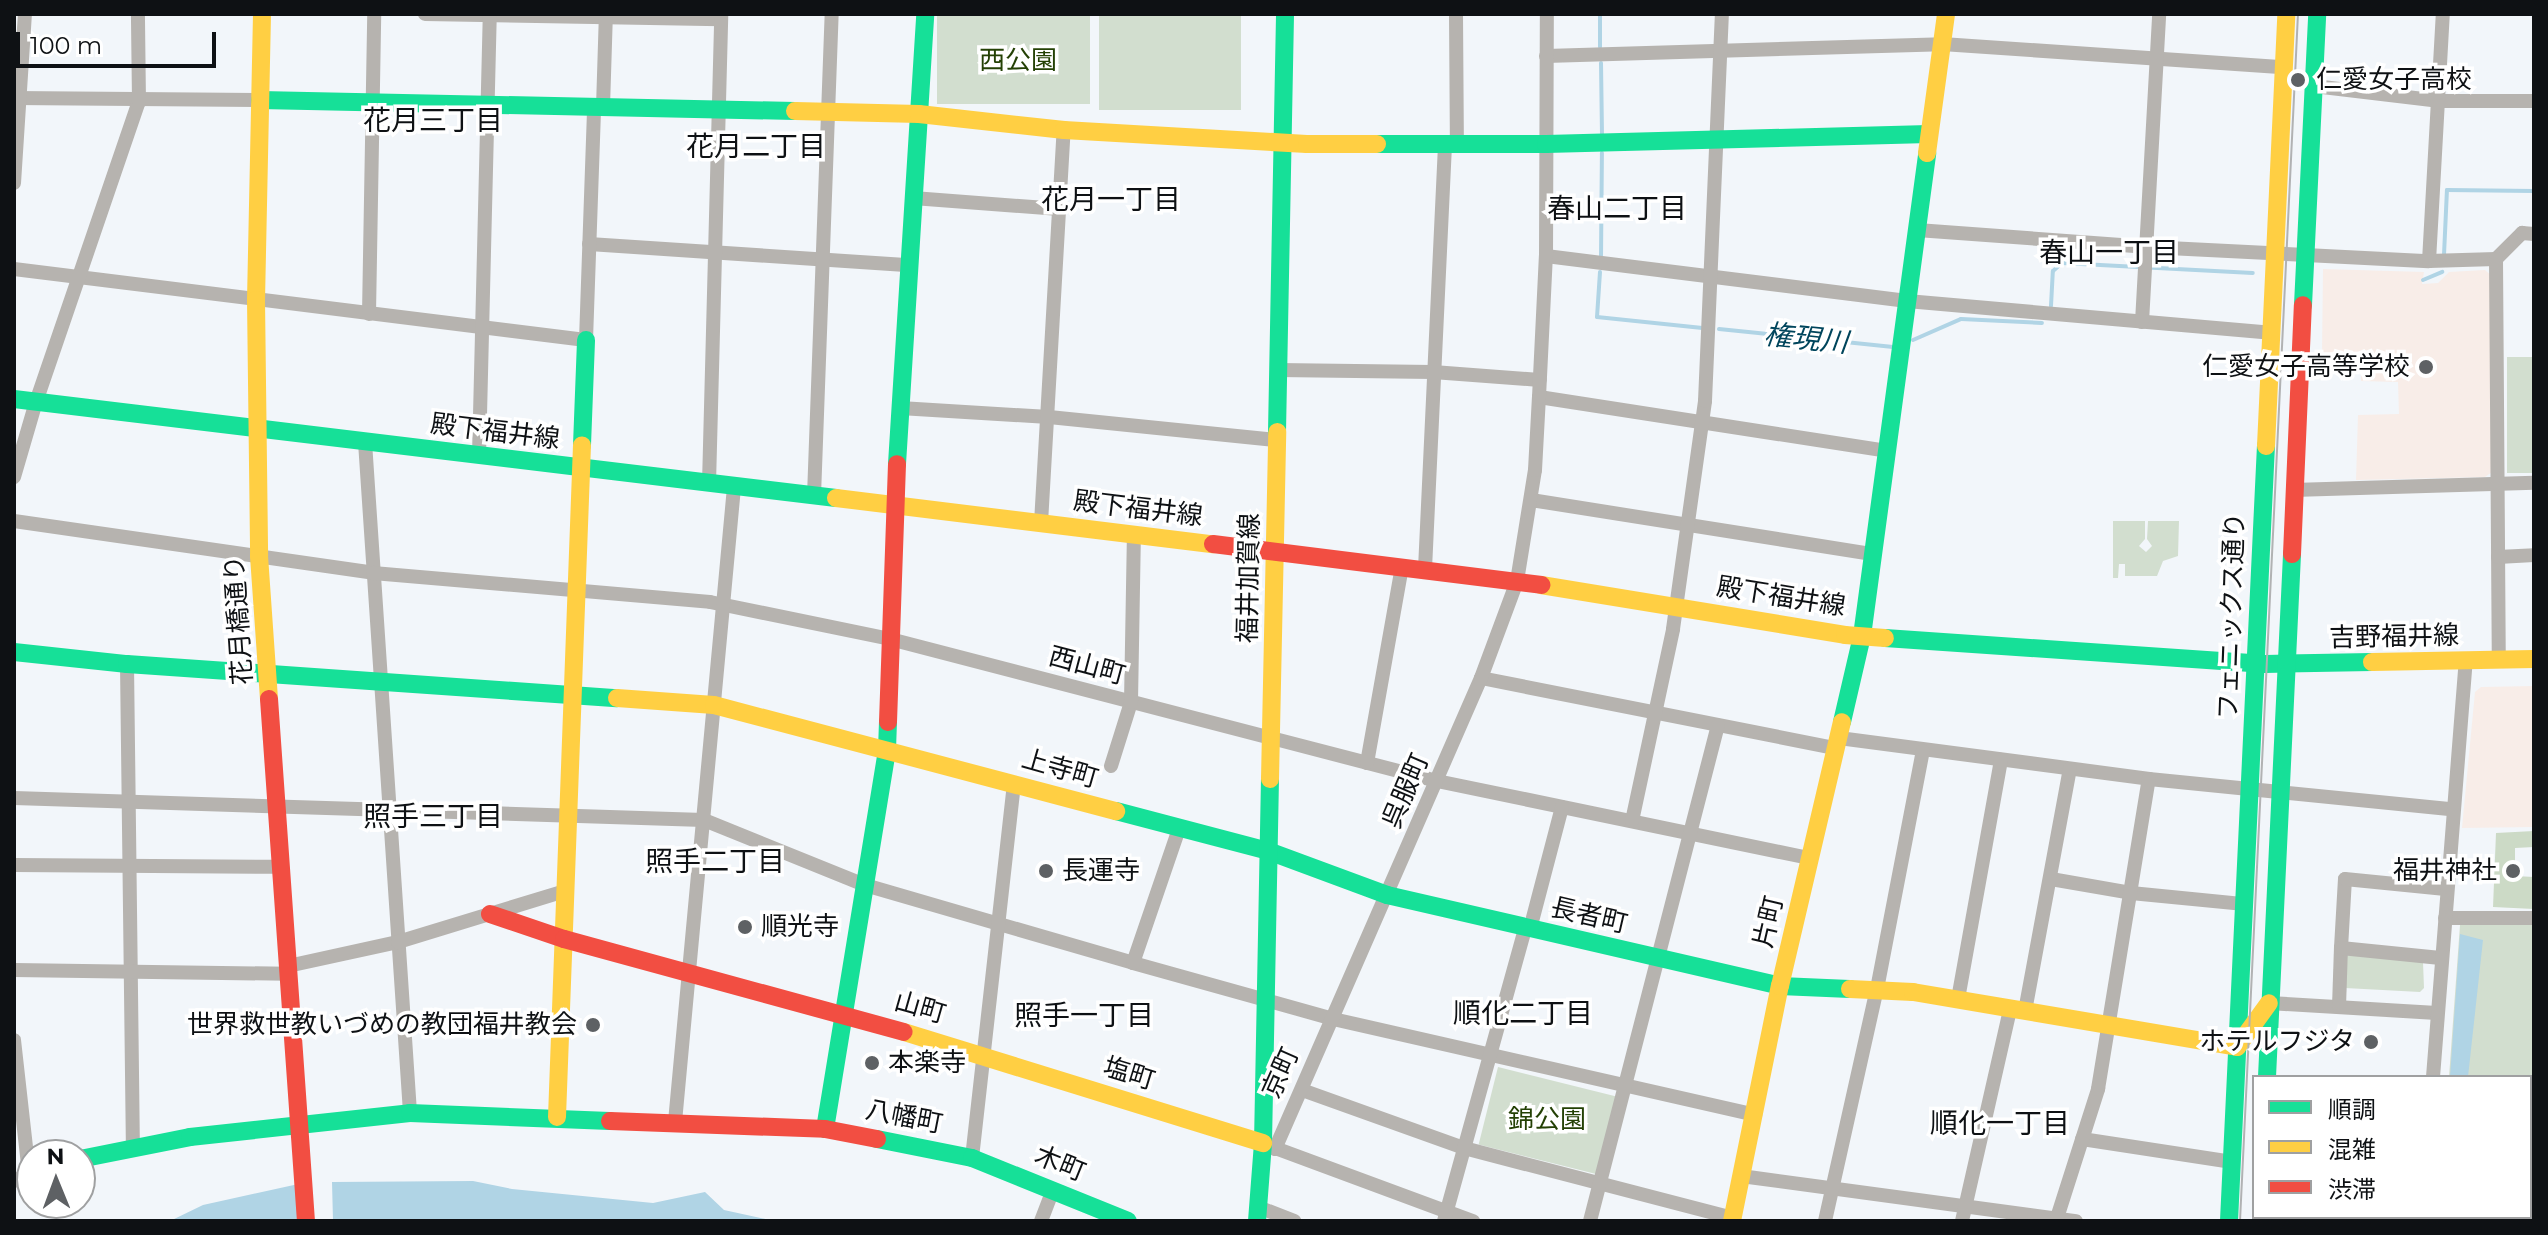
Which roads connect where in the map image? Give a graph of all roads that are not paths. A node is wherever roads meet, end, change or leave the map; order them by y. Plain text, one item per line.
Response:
1 (25, 14) edge
2 (138, 14) edge
3 (262, 14) edge
4 (374, 14) edge
5 (425, 14) edge
6 (832, 14) edge
7 (925, 14) edge
8 (1285, 14) edge
9 (1456, 14) edge
10 (1547, 14) edge
11 (1722, 14) edge
12 (1946, 14) edge
13 (2159, 14) edge
14 (2286, 14) edge
15 (2317, 14) edge
16 (2443, 14) edge
17 (490, 15) edge
18 (606, 16) edge
19 (721, 17) edge
20 (1942, 44) junction
21 (1720, 51) junction
22 (1546, 56) junction
23 (2157, 59) junction
24 (2283, 67) junction
25 (2314, 86) junction
26 (17, 98) edge
27 (260, 100) junction
28 (2440, 101) junction
29 (2534, 101) edge
30 (139, 102) junction
31 (372, 102) junction
32 (488, 105) junction
33 (599, 107) junction
34 (719, 108) junction
35 (829, 111) junction
36 (919, 114) junction
37 (1064, 130) junction
38 (1929, 134) junction
39 (1718, 139) junction
40 (1283, 143) junction
41 (1451, 144) junction
42 (1546, 144) junction
43 (14, 183) edge
44 (913, 198) junction
45 (1060, 209) junction
46 (1917, 230) junction
47 (2534, 234) edge
48 (589, 244) junction
49 (715, 252) junction
50 (2274, 254) junction
51 (2305, 255) junction
52 (1546, 256) junction
53 (824, 259) junction
54 (2496, 259) junction
55 (2147, 261) junction
56 (2429, 261) junction
57 (909, 265) junction
58 (14, 269) edge
59 (1713, 275) junction
60 (77, 279) junction
61 (256, 300) junction
62 (1907, 301) junction
63 (369, 314) junction
64 (2142, 322) junction
65 (482, 327) junction
66 (2271, 333) junction
67 (586, 340) junction
68 (1278, 370) junction
69 (1433, 372) junction
70 (1540, 380) junction
71 (1539, 397) junction
72 (14, 399) edge
73 (36, 402) junction
74 (900, 408) junction
75 (1049, 417) junction
76 (1703, 422) junction
77 (256, 429) junction
78 (1277, 440) junction
79 (365, 442) junction
80 (1887, 451) junction
81 (479, 456) junction
82 (581, 468) junction
83 (14, 477) edge
84 (2534, 483) edge
85 (709, 484) junction
86 (2498, 485) junction
87 (734, 487) junction
88 (2293, 490) junction
89 (814, 496) junction
90 (1531, 500) junction
91 (894, 506) junction
92 (14, 521) edge
93 (1041, 523) junction
94 (1687, 525) junction
95 (1134, 535) junction
96 (1275, 552) junction
97 (1871, 554) junction
98 (2534, 555) edge
99 (259, 556) junction
100 (2498, 557) junction
101 (1402, 567) junction
102 (1425, 569) junction
103 (373, 573) junction
104 (1517, 581) junction
105 (576, 589) junction
106 (724, 606) junction
107 (1677, 607) junction
108 (1862, 636) junction
109 (890, 639) junction
110 (14, 652) edge
111 (2534, 659) edge
112 (2499, 660) junction
113 (2466, 661) junction
114 (2256, 663) junction
115 (127, 664) junction
116 (2285, 664) junction
117 (268, 672) junction
118 (1481, 678) junction
119 (382, 679) junction
120 (573, 695) junction
121 (1131, 702) junction
122 (714, 705) junction
123 (1657, 713) junction
124 (1718, 725) junction
125 (1272, 739) junction
126 (1838, 743) junction
127 (887, 750) junction
128 (1923, 751) junction
129 (2001, 760) junction
130 (1367, 763) junction
131 (1111, 766) dead end
132 (2070, 769) junction
133 (2149, 779) junction
134 (1437, 781) junction
135 (1014, 783) junction
136 (2250, 789) junction
137 (2279, 791) junction
138 (14, 798) edge
139 (129, 803) junction
140 (277, 807) junction
141 (1562, 807) junction
142 (391, 808) junction
143 (2452, 809) junction
144 (568, 813) junction
145 (704, 820) junction
146 (1632, 821) junction
147 (1179, 829) junction
148 (1689, 833) junction
149 (1268, 851) junction
150 (1810, 858) junction
151 (14, 865) edge
152 (130, 866) junction
153 (280, 867) junction
154 (2051, 879) junction
155 (865, 885) junction
156 (2446, 889) junction
157 (565, 891) junction
158 (2131, 893) junction
159 (1387, 895) junction
160 (2244, 904) junction
161 (490, 914) junction
162 (2445, 918) junction
163 (2534, 918) edge
164 (997, 924) junction
165 (1528, 928) junction
166 (564, 939) junction
167 (398, 942) junction
168 (2341, 948) junction
169 (1656, 958) junction
170 (2441, 958) junction
171 (1133, 963) junction
172 (14, 970) edge
173 (288, 970) junction
174 (689, 972) junction
175 (131, 974) junction
176 (1780, 986) junction
177 (1877, 989) junction
178 (1958, 999) junction
179 (1266, 1000) junction
180 (2269, 1003) junction
181 (2339, 1007) junction
182 (2017, 1010) junction
183 (2437, 1013) junction
184 (844, 1014) junction
185 (1333, 1019) junction
186 (2109, 1027) junction
187 (14, 1040) edge
188 (2237, 1047) junction
189 (981, 1053) junction
190 (1490, 1055) junction
191 (2267, 1075) edge
192 (2433, 1075) edge
193 (1624, 1087) junction
194 (1302, 1090) junction
195 (410, 1113) junction
196 (1755, 1115) junction
197 (557, 1117) junction
198 (675, 1122) junction
199 (825, 1129) junction
200 (298, 1130) junction
201 (21, 1139) edge
202 (2082, 1139) junction
203 (1269, 1146) junction
204 (133, 1148) junction
205 (1464, 1148) junction
206 (96, 1156) edge
207 (972, 1158) junction
208 (2232, 1162) junction
209 (1741, 1176) junction
210 (1599, 1184) junction
211 (1832, 1188) junction
212 (1053, 1189) junction
213 (1966, 1205) junction
214 (1258, 1214) edge
215 (1445, 1216) edge
216 (2056, 1219) edge
217 (1733, 1220) edge
218 (306, 1221) edge
219 (1041, 1221) edge
220 (1128, 1221) edge
221 (1294, 1221) edge
222 (1473, 1221) edge
223 (1590, 1221) edge
224 (1825, 1221) edge
225 (1962, 1221) edge
226 (2076, 1221) edge
227 (2229, 1221) edge

1 - 26 street
2 - 30 street
3 - 27 street, 花月橋通り
4 - 31 street
5 - 17 street
6 - 35 street
7 - 36 street
8 - 40 street, 福井加賀線
9 - 41 street
10 - 22 street, 呉服町
11 - 21 street
12 - 20 street, 片町
13 - 23 street
14 - 24 street, フェニックス通り
15 - 25 street, フェニックス通り
16 - 28 street
17 - 18 street
17 - 32 street
18 - 19 street
18 - 33 street
19 - 34 street
20 - 21 street
20 - 23 street
20 - 38 street, 片町
21 - 22 street
21 - 39 street
22 - 42 street, 呉服町
23 - 24 street
23 - 55 street
24 - 50 street, フェニックス通り
25 - 28 street
25 - 51 street, フェニックス通り
26 - 30 street
26 - 43 street
27 - 30 street
27 - 31 street
27 - 61 street, 花月橋通り
28 - 29 street
28 - 56 street
30 - 60 street
31 - 32 street
31 - 63 street
32 - 33 street
32 - 65 street
33 - 34 street
33 - 48 street
34 - 35 street
34 - 49 street
35 - 36 street
35 - 53 street
36 - 37 street
36 - 44 street
37 - 40 street
37 - 45 street
38 - 39 street
38 - 46 street, 片町
39 - 42 street
39 - 59 street
40 - 41 street
40 - 68 street, 福井加賀線
41 - 42 street
41 - 69 street
42 - 52 street, 呉服町
44 - 45 street
44 - 57 street
45 - 75 street
46 - 55 street
46 - 62 street, 片町
47 - 54 street
48 - 49 street
48 - 67 street
49 - 53 street
49 - 85 street
50 - 51 street
50 - 55 street
50 - 66 street, フェニックス通り
51 - 56 street
51 - 88 street, フェニックス通り
52 - 59 street
52 - 70 street, 呉服町
53 - 57 street
53 - 89 street
54 - 56 street
54 - 86 street
55 - 64 street
57 - 74 street
58 - 60 street
59 - 62 street
59 - 76 street
60 - 61 street
60 - 73 street
61 - 63 street
61 - 77 street, 花月橋通り
62 - 64 street
62 - 80 street, 片町
63 - 65 street
64 - 66 street
65 - 67 street
65 - 81 street
66 - 114 street, フェニックス通り
67 - 82 street
68 - 69 street
68 - 78 street, 福井加賀線
69 - 70 street
69 - 102 street
70 - 71 street, 呉服町
71 - 76 street
71 - 90 street, 呉服町
72 - 73 street, 殿下福井線
73 - 77 street, 殿下福井線
73 - 83 street
74 - 75 street
74 - 91 street
75 - 78 street
75 - 93 street
76 - 80 street
76 - 94 street
77 - 79 street, 殿下福井線
77 - 99 street, 花月橋通り
78 - 96 street, 福井加賀線
79 - 81 street, 殿下福井線
79 - 103 street
80 - 97 street, 片町
81 - 82 street, 殿下福井線
82 - 85 street, 殿下福井線
82 - 105 street
84 - 86 street
85 - 87 street, 殿下福井線
86 - 88 street
86 - 100 street
87 - 89 street, 殿下福井線
87 - 106 street
88 - 116 street, フェニックス通り
89 - 91 street, 殿下福井線
90 - 94 street
90 - 104 street, 呉服町
91 - 93 street, 殿下福井線
91 - 109 street
92 - 99 street, 西山町
93 - 95 street, 殿下福井線
94 - 97 street
94 - 107 street
95 - 96 street, 殿下福井線
95 - 121 street
96 - 101 street, 殿下福井線
96 - 125 street, 福井加賀線
97 - 108 street, 片町
98 - 100 street
99 - 103 street, 西山町
99 - 117 street, 花月橋通り
100 - 112 street
101 - 102 street, 殿下福井線
101 - 130 street
102 - 104 street, 殿下福井線
103 - 105 street, 西山町
103 - 119 street
104 - 107 street, 殿下福井線
104 - 118 street, 呉服町
105 - 106 street, 西山町
105 - 120 street
106 - 109 street, 西山町
106 - 122 street
107 - 108 street, 殿下福井線
107 - 123 street
108 - 114 street, 殿下福井線
108 - 126 street, 片町
109 - 121 street, 西山町
109 - 127 street
110 - 115 street, 上寺町
111 - 112 street, 吉野福井線
112 - 113 street, 吉野福井線
113 - 116 street, 吉野福井線
113 - 143 street
114 - 116 street, 吉野福井線
114 - 136 street, フェニックス通り
115 - 117 street, 上寺町
115 - 139 street
116 - 137 street, フェニックス通り
117 - 119 street, 上寺町
117 - 140 street, 花月橋通り
118 - 123 street
118 - 134 street, 呉服町
119 - 120 street, 上寺町
119 - 142 street
120 - 122 street, 上寺町
120 - 144 street
121 - 125 street, 西山町
121 - 131 street
122 - 127 street, 上寺町
122 - 145 street
123 - 124 street
123 - 146 street
124 - 126 street
124 - 148 street
125 - 130 street, 西山町
125 - 149 street, 福井加賀線
126 - 128 street
126 - 150 street, 片町
127 - 135 street, 上寺町
127 - 155 street
128 - 129 street
128 - 177 street
129 - 132 street
129 - 178 street
130 - 134 street, 西山町
132 - 133 street
132 - 154 street
133 - 136 street
133 - 158 street
134 - 141 street, 西山町
134 - 159 street, 呉服町
135 - 147 street, 上寺町
135 - 164 street
136 - 137 street
136 - 160 street, フェニックス通り
137 - 143 street
137 - 180 street, フェニックス通り
138 - 139 street
139 - 140 street
139 - 152 street
140 - 142 street
140 - 153 street, 花月橋通り
141 - 146 street, 西山町
141 - 165 street
142 - 144 street
142 - 167 street
143 - 156 street
144 - 145 street
144 - 157 street
145 - 155 street
145 - 174 street
146 - 148 street, 西山町
147 - 149 street, 上寺町
147 - 171 street
148 - 150 street, 西山町
148 - 169 street
149 - 159 street, 上寺町
149 - 179 street, 福井加賀線
150 - 176 street, 片町
151 - 152 street
152 - 153 street
152 - 175 street
153 - 173 street, 花月橋通り
154 - 158 street
154 - 182 street
155 - 164 street
155 - 184 street
156 - 162 street
156 - 168 street
157 - 161 street
157 - 166 street
158 - 160 street
158 - 186 street
159 - 165 street, 長者町
159 - 185 street, 呉服町
160 - 188 street, フェニックス通り
161 - 166 street, 山町
161 - 167 street
162 - 163 street
162 - 170 street
164 - 171 street
164 - 189 street
165 - 169 street, 長者町
165 - 190 street
166 - 174 street, 山町
166 - 197 street
167 - 173 street
167 - 195 street
168 - 170 street
168 - 181 street
169 - 176 street, 長者町
169 - 193 street
170 - 183 street
171 - 179 street
172 - 175 street
173 - 175 street
173 - 200 street, 花月橋通り
174 - 184 street, 山町
174 - 198 street
175 - 204 street
176 - 177 street, 長者町
176 - 196 street, 片町
177 - 178 street, 長者町
177 - 211 street
178 - 182 street, 長者町
179 - 185 street
179 - 203 street, 福井加賀線
180 - 181 street
180 - 188 street
180 - 191 street, フェニックス通り
181 - 183 street
182 - 186 street, 長者町
182 - 213 street
183 - 192 street
184 - 189 street, 山町
184 - 199 street
185 - 190 street
185 - 194 street, 京町
186 - 188 street, 長者町
186 - 202 street
187 - 201 street
188 - 208 street, フェニックス通り
189 - 203 street, 塩町
189 - 207 street
190 - 193 street
190 - 205 street
193 - 196 street
193 - 210 street
194 - 203 street, 京町
194 - 205 street
195 - 197 street, 八幡町
195 - 200 street, 八幡町
196 - 209 street, 片町
197 - 198 street, 八幡町
198 - 199 street, 八幡町
199 - 207 street, 八幡町
200 - 204 street, 八幡町
200 - 218 street, 花月橋通り
202 - 208 street
202 - 216 street
203 - 214 street, 京町
203 - 215 street
204 - 206 street, 八幡町
205 - 210 street
205 - 215 street
207 - 212 street, 木町
208 - 227 street, フェニックス通り
209 - 211 street
209 - 217 street, 片町
210 - 217 street
210 - 223 street
211 - 213 street
211 - 224 street
212 - 219 street
212 - 220 street, 木町
213 - 216 street
213 - 225 street
214 - 221 street
215 - 222 street
216 - 226 street

